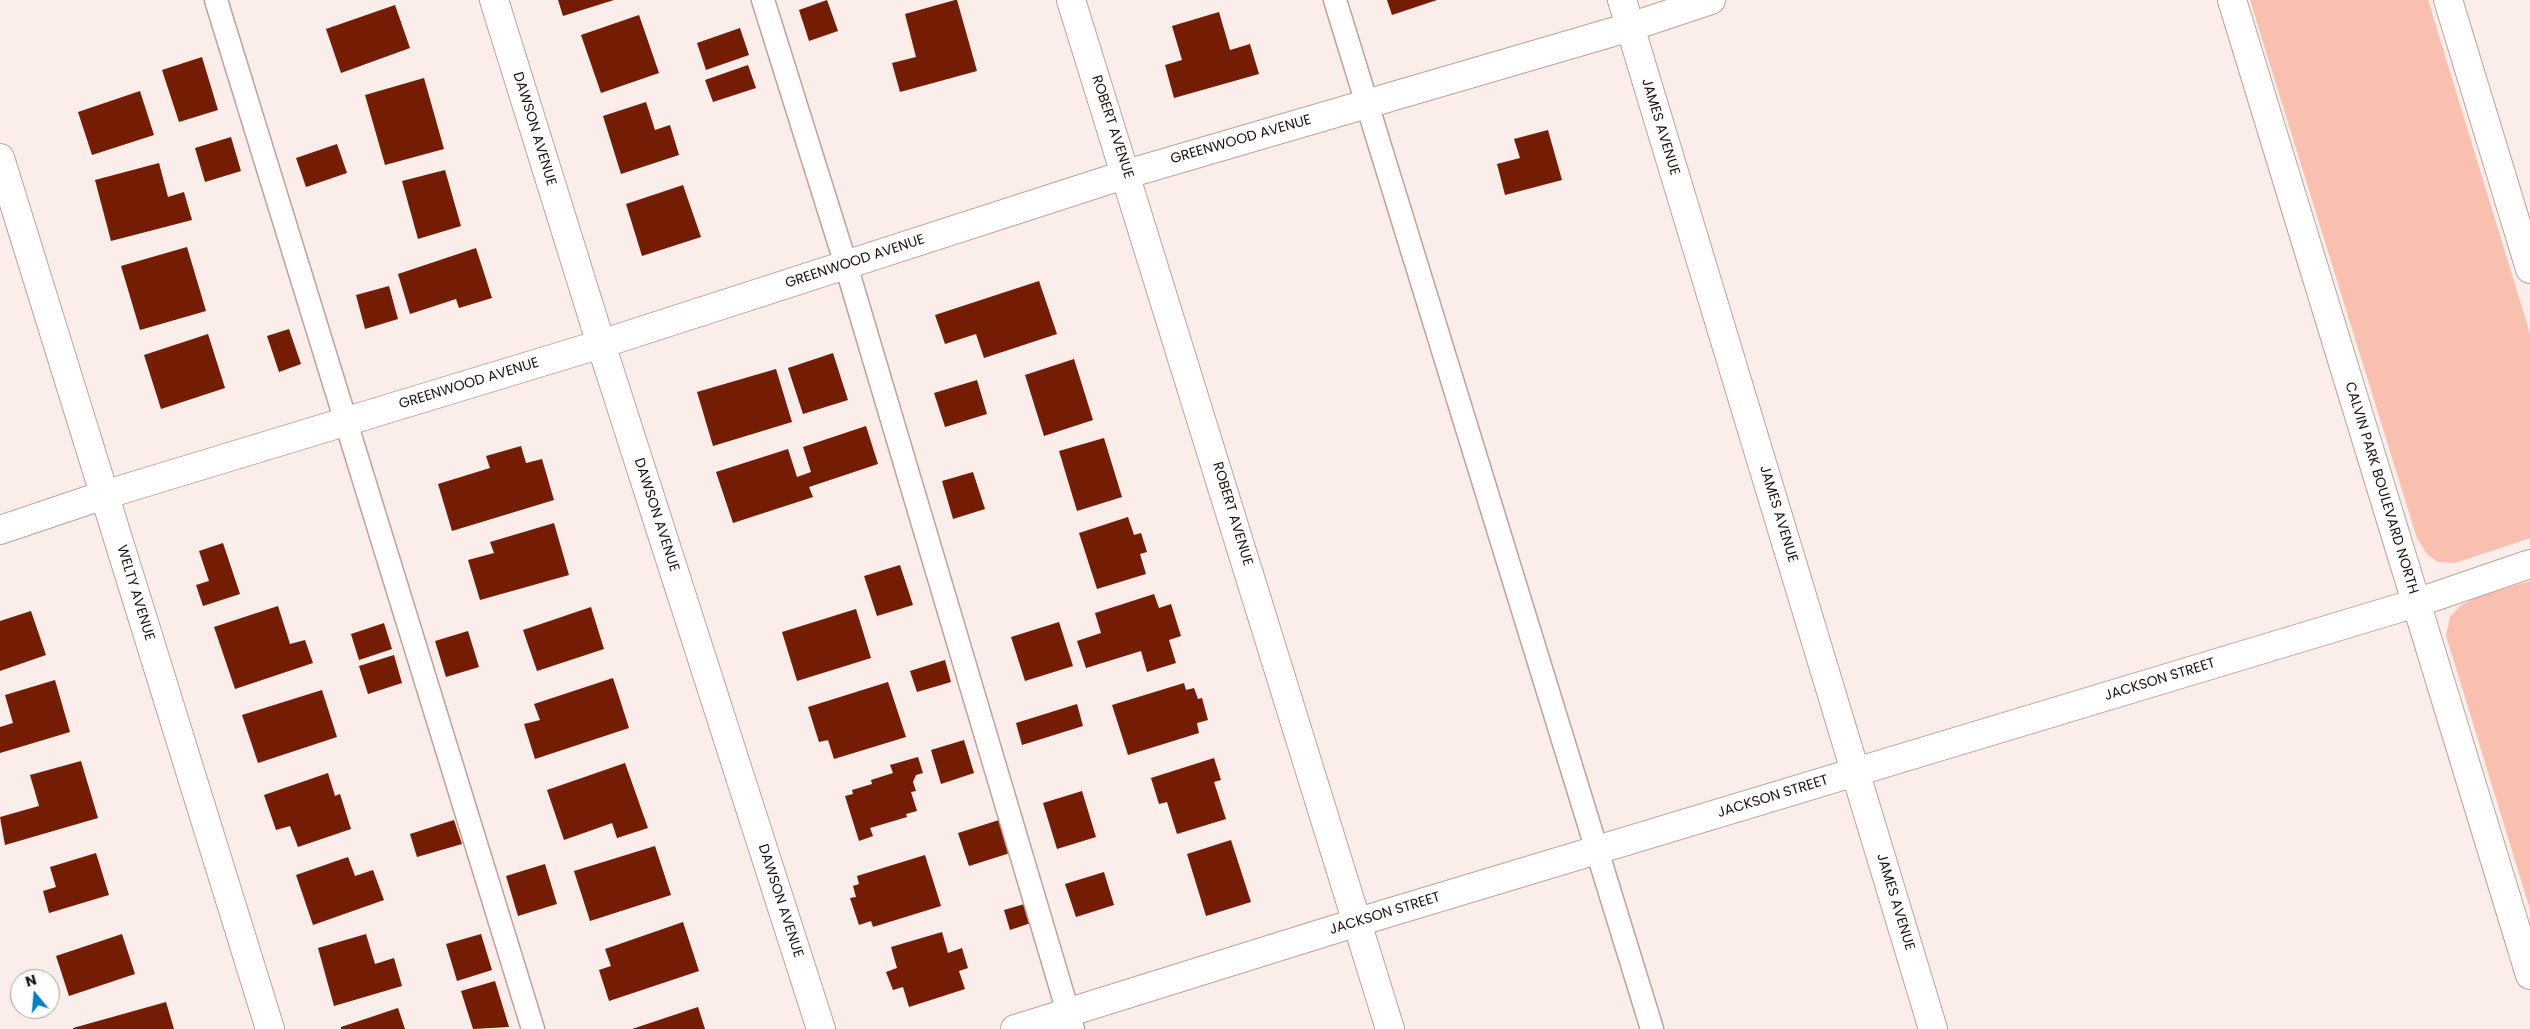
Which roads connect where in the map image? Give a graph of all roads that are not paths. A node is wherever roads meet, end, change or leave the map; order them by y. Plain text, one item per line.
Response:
1 (216, 0) edge
2 (494, 0) edge
3 (763, 0) edge
4 (1071, 0) edge
5 (1335, 0) edge
6 (1622, 0) edge
7 (1711, 0) edge
8 (2232, 0) edge
9 (2448, 0) edge
10 (1630, 27) junction
11 (1368, 104) junction
12 (0, 158) edge
13 (1127, 174) junction
14 (846, 265) junction
15 (2530, 269) edge
16 (601, 344) junction
17 (347, 421) junction
18 (104, 494) junction
19 (0, 530) edge
20 (2530, 564) edge
21 (2416, 603) junction
22 (1855, 772) junction
23 (1596, 850) junction
24 (1358, 922) junction
25 (2530, 975) edge
26 (1070, 1021) edge
27 (270, 1029) edge
28 (534, 1029) edge
29 (821, 1029) edge
30 (1015, 1029) edge
31 (1390, 1029) edge
32 (1652, 1029) edge
33 (1933, 1029) edge

1 - 17 lane
2 - 16 street, DAWSON AVENUE
3 - 14 lane
4 - 13 street, ROBERT AVENUE
5 - 11 lane
6 - 10 street, JAMES AVENUE
7 - 10 street, GREENWOOD AVENUE
8 - 21 street, CALVIN PARK BOULEVARD NORTH
9 - 15 street
10 - 11 street, GREENWOOD AVENUE
10 - 22 street, JAMES AVENUE
11 - 13 street, GREENWOOD AVENUE
11 - 23 lane
12 - 18 street, WELTY AVENUE
13 - 14 street, GREENWOOD AVENUE
13 - 24 street, ROBERT AVENUE
14 - 16 street, GREENWOOD AVENUE
14 - 26 lane
16 - 17 street, GREENWOOD AVENUE
16 - 29 street, DAWSON AVENUE
17 - 18 street, GREENWOOD AVENUE
17 - 28 lane
18 - 19 street, GREENWOOD AVENUE
18 - 27 street, WELTY AVENUE
20 - 21 street, JACKSON STREET
21 - 22 street, JACKSON STREET
21 - 25 street, CALVIN PARK BOULEVARD NORTH
22 - 23 street, JACKSON STREET
22 - 33 street, JAMES AVENUE
23 - 24 street, JACKSON STREET
23 - 32 lane
24 - 26 street, JACKSON STREET
24 - 31 street, ROBERT AVENUE
26 - 30 street, JACKSON STREET

